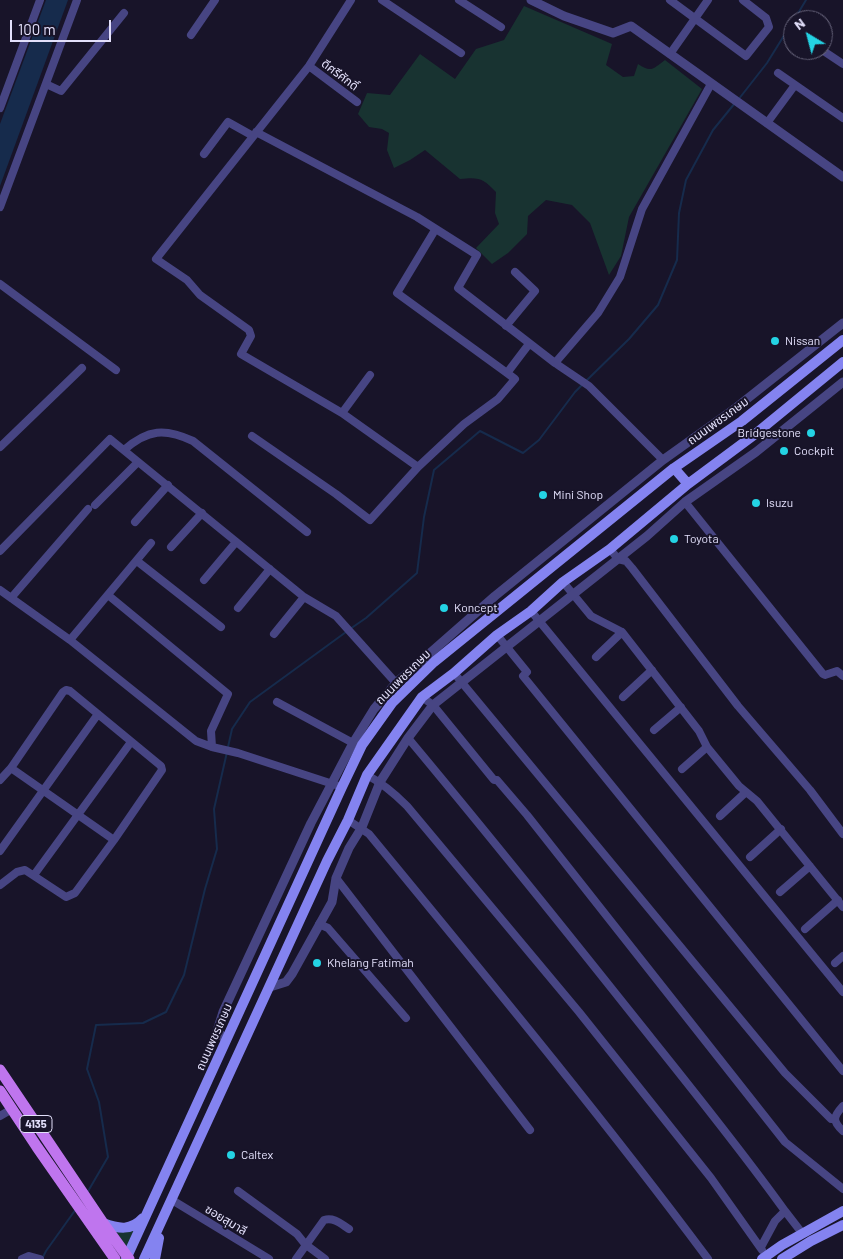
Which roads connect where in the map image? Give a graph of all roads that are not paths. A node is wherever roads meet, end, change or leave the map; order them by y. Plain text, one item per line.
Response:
1 (40, 0) edge
2 (77, 0) edge
3 (215, 0) edge
4 (351, 0) edge
5 (382, 0) edge
6 (459, 0) edge
7 (531, 0) edge
8 (670, 0) edge
9 (708, 0) edge
10 (742, 0) edge
11 (124, 13) dead end
12 (695, 18) junction
13 (501, 27) dead end
14 (191, 35) dead end
15 (461, 53) dead end
16 (670, 54) junction
17 (310, 66) junction
18 (778, 73) dead end
19 (46, 84) junction
20 (711, 84) junction
21 (795, 85) junction
22 (356, 102) dead end
23 (0, 108) edge
24 (843, 118) edge
25 (767, 123) junction
26 (255, 134) junction
27 (204, 154) dead end
28 (842, 176) edge
29 (0, 207) edge
30 (436, 230) junction
31 (515, 272) dead end
32 (0, 284) edge
33 (843, 323) edge
34 (506, 326) junction
35 (843, 340) edge
36 (529, 344) junction
37 (843, 362) edge
38 (555, 363) junction
39 (82, 368) dead end
40 (116, 370) dead end
41 (508, 373) junction
42 (370, 375) dead end
43 (843, 382) edge
44 (342, 414) junction
45 (252, 436) dead end
46 (0, 447) edge
47 (124, 450) junction
48 (663, 460) junction
49 (138, 462) junction
50 (418, 467) junction
51 (674, 468) junction
52 (688, 484) junction
53 (168, 486) junction
54 (685, 502) junction
55 (202, 513) junction
56 (135, 522) dead end
57 (306, 532) dead end
58 (236, 542) junction
59 (151, 543) dead end
60 (170, 547) dead end
61 (610, 549) junction
62 (0, 551) edge
63 (618, 559) junction
64 (137, 561) junction
65 (270, 569) junction
66 (204, 580) dead end
67 (564, 582) junction
68 (0, 590) edge
69 (573, 594) junction
70 (108, 595) junction
71 (304, 597) junction
72 (11, 598) junction
73 (238, 608) dead end
74 (531, 610) junction
75 (540, 621) junction
76 (221, 627) dead end
77 (622, 632) junction
78 (274, 634) dead end
79 (497, 635) junction
80 (70, 640) junction
81 (506, 647) junction
82 (596, 657) dead end
83 (431, 659) junction
84 (652, 670) junction
85 (454, 673) junction
86 (843, 676) edge
87 (462, 682) junction
88 (396, 683) junction
89 (422, 697) junction
90 (623, 697) dead end
91 (277, 702) dead end
92 (433, 705) junction
93 (680, 707) junction
94 (98, 714) junction
95 (654, 730) dead end
96 (408, 738) junction
97 (131, 742) junction
98 (352, 743) junction
99 (212, 747) junction
100 (707, 747) junction
101 (11, 768) junction
102 (682, 769) dead end
103 (366, 775) junction
104 (0, 780) edge
105 (380, 782) junction
106 (337, 786) junction
107 (44, 790) junction
108 (746, 792) junction
109 (78, 816) junction
110 (720, 816) dead end
111 (348, 820) junction
112 (362, 827) junction
113 (781, 829) junction
114 (843, 834) edge
115 (114, 840) junction
116 (0, 851) edge
117 (750, 857) dead end
118 (327, 861) junction
119 (810, 866) junction
120 (340, 868) junction
121 (34, 875) junction
122 (336, 878) junction
123 (1, 881) edge
124 (780, 892) dead end
125 (840, 903) edge
126 (319, 924) junction
127 (805, 929) dead end
128 (843, 956) edge
129 (835, 963) dead end
130 (270, 986) junction
131 (843, 992) edge
132 (406, 1018) dead end
133 (226, 1040) junction
134 (244, 1044) junction
135 (0, 1070) edge
136 (843, 1071) edge
137 (0, 1091) edge
138 (843, 1106) edge
139 (12, 1109) junction
140 (0, 1116) edge
141 (834, 1120) junction
142 (530, 1130) dead end
143 (843, 1131) edge
144 (68, 1181) junction
145 (843, 1189) edge
146 (238, 1191) dead end
147 (172, 1200) junction
148 (785, 1211) junction
149 (843, 1211) edge
150 (147, 1213) junction
151 (164, 1218) junction
152 (843, 1225) edge
153 (100, 1227) junction
154 (349, 1229) dead end
155 (802, 1234) junction
156 (306, 1244) junction
157 (763, 1254) edge
158 (127, 1258) edge
159 (788, 1258) edge
160 (22, 1259) edge
161 (40, 1259) edge
162 (107, 1259) edge
163 (115, 1259) edge
164 (144, 1259) edge
165 (155, 1259) edge
166 (269, 1259) edge
167 (296, 1259) edge
168 (325, 1259) edge
169 (708, 1259) edge

1 - 23 street
2 - 19 street
3 - 14 street
4 - 17 street
5 - 15 street
6 - 13 street
7 - 16 street
8 - 12 street
9 - 12 street
10 - 12 street
11 - 19 street
12 - 16 street
16 - 20 street
17 - 22 street, ดีศรีศักดิ์
17 - 26 street
18 - 21 street
19 - 29 street
20 - 25 street
20 - 38 street
21 - 24 street
21 - 25 street
25 - 28 street
26 - 27 street
26 - 30 street
26 - 44 street
30 - 34 street
30 - 41 street
31 - 34 street
32 - 40 street
33 - 48 street
34 - 36 street
35 - 51 main road, ถนนเพชรเกษม
36 - 38 street
36 - 41 street
37 - 52 main road
38 - 48 street
39 - 46 street
41 - 50 street
42 - 44 street
43 - 54 street
44 - 50 street
45 - 50 street
47 - 49 street
47 - 57 street
47 - 62 street
48 - 83 street
49 - 53 street
49 - 72 street
51 - 52 main road
51 - 83 main road, ถนนเพชรเกษม
52 - 61 main road
53 - 55 street
53 - 56 street
54 - 63 street
54 - 86 street
55 - 58 street
55 - 60 street
58 - 65 street
58 - 66 street
59 - 64 street
61 - 63 street
61 - 67 main road
63 - 69 street
63 - 114 street
64 - 70 street
64 - 76 street
65 - 71 street
65 - 73 street
67 - 69 street
67 - 74 main road
68 - 72 street
69 - 75 street
69 - 77 street
70 - 80 street
70 - 99 street
71 - 78 street
71 - 88 street
72 - 80 street
74 - 75 street
74 - 79 main road
75 - 81 street
75 - 131 street
77 - 82 street
77 - 84 street
79 - 81 street
79 - 85 main road
80 - 99 street
81 - 87 street
81 - 136 street
83 - 88 street
83 - 106 main road, ถนนเพชรเกษม
84 - 90 street
84 - 93 street
85 - 87 street
85 - 89 main road
87 - 92 street
87 - 141 street
88 - 98 street
89 - 92 street
89 - 103 main road
91 - 98 street
92 - 96 street
92 - 145 street
93 - 95 street
93 - 100 street
94 - 97 street
94 - 101 street
94 - 107 street
96 - 105 street
96 - 148 street
97 - 109 street
97 - 115 street
98 - 106 street
99 - 106 street
100 - 102 street
100 - 108 street
101 - 104 street
101 - 107 street
103 - 105 street
103 - 111 main road
105 - 112 street
105 - 157 street
106 - 133 main road, ถนนเพชรเกษม
107 - 109 street
107 - 116 street
108 - 110 street
108 - 113 street
109 - 115 street
109 - 121 street
111 - 112 street
111 - 118 main road
112 - 120 street
112 - 169 street
113 - 117 street
113 - 119 street
115 - 121 street
118 - 120 street
118 - 130 main road
119 - 124 street
119 - 125 street
120 - 122 street
121 - 123 street
122 - 126 street
122 - 142 street
125 - 127 street
126 - 130 street
126 - 132 street
128 - 129 street
130 - 134 main road
133 - 134 main road
133 - 150 main road, ถนนเพชรเกษม
134 - 147 main road
135 - 144 main road, 4135
137 - 139 main road, 4135
138 - 141 street
139 - 140 street
139 - 144 main road, 4135
141 - 143 street
144 - 153 main road, 4135
146 - 156 street
147 - 151 main road
147 - 166 street, ซอยสุมาลี
148 - 155 street
148 - 157 street
149 - 155 main road
150 - 153 main road
150 - 158 main road, ถนนเพชรเกษม
151 - 164 main road
151 - 165 main road
152 - 159 main road
153 - 158 main road, 4135
153 - 162 main road
153 - 163 main road, 4135
154 - 156 street
155 - 157 main road
156 - 167 street
156 - 168 street
160 - 161 street

